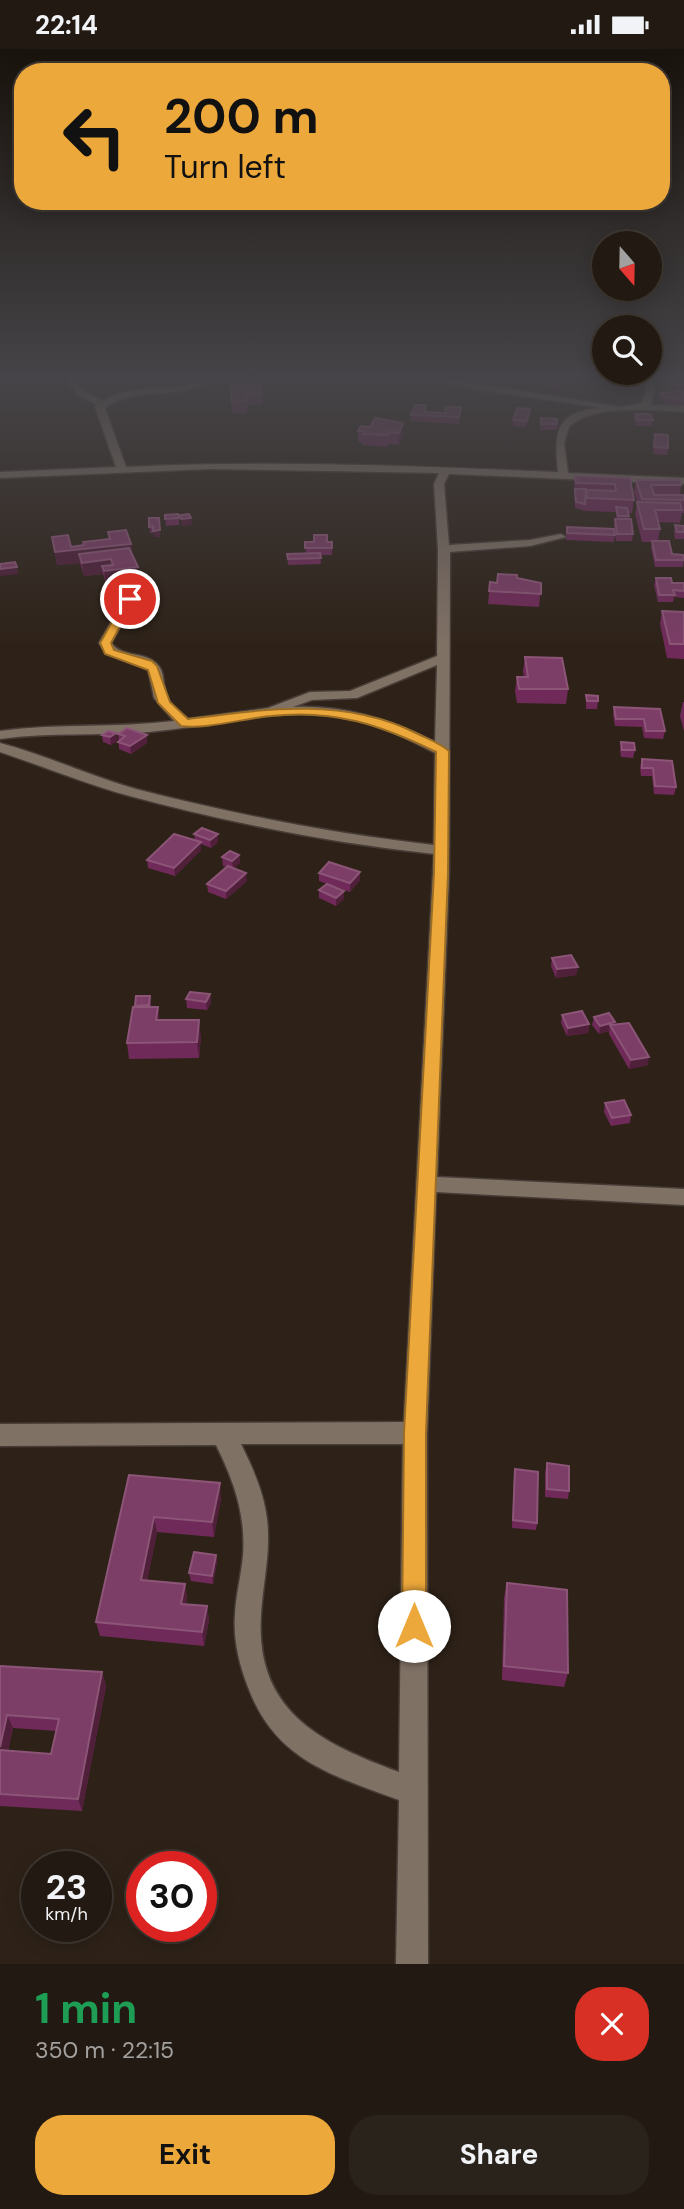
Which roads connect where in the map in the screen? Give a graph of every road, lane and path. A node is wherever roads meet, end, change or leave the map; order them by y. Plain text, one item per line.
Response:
1 (177, 467) edge
2 (284, 467) edge
3 (562, 467) edge
4 (122, 469) joint
5 (445, 471) junction
6 (0, 475) edge
7 (563, 476) junction
8 (684, 481) edge
9 (561, 537) dead end
10 (444, 549) junction
11 (143, 587) dead end
12 (443, 658) junction
13 (268, 712) junction
14 (185, 723) junction
15 (0, 734) edge
16 (0, 747) edge
17 (442, 751) junction
18 (441, 850) junction
19 (426, 1184) junction
20 (684, 1197) edge
21 (415, 1433) junction
22 (223, 1434) junction
23 (0, 1435) edge
24 (413, 1791) junction
25 (412, 1964) edge

1 - 4 street
2 - 5 street
3 - 7 street
4 - 6 street
5 - 7 street
5 - 10 street
7 - 8 street
9 - 10 street
10 - 12 street
11 - 14 street
12 - 13 street
12 - 17 street
13 - 14 street
13 - 17 street
14 - 15 street
16 - 18 street
17 - 18 street
18 - 19 street
19 - 20 street
19 - 21 street
21 - 22 street
21 - 24 street
22 - 23 street
22 - 24 street
24 - 25 street

